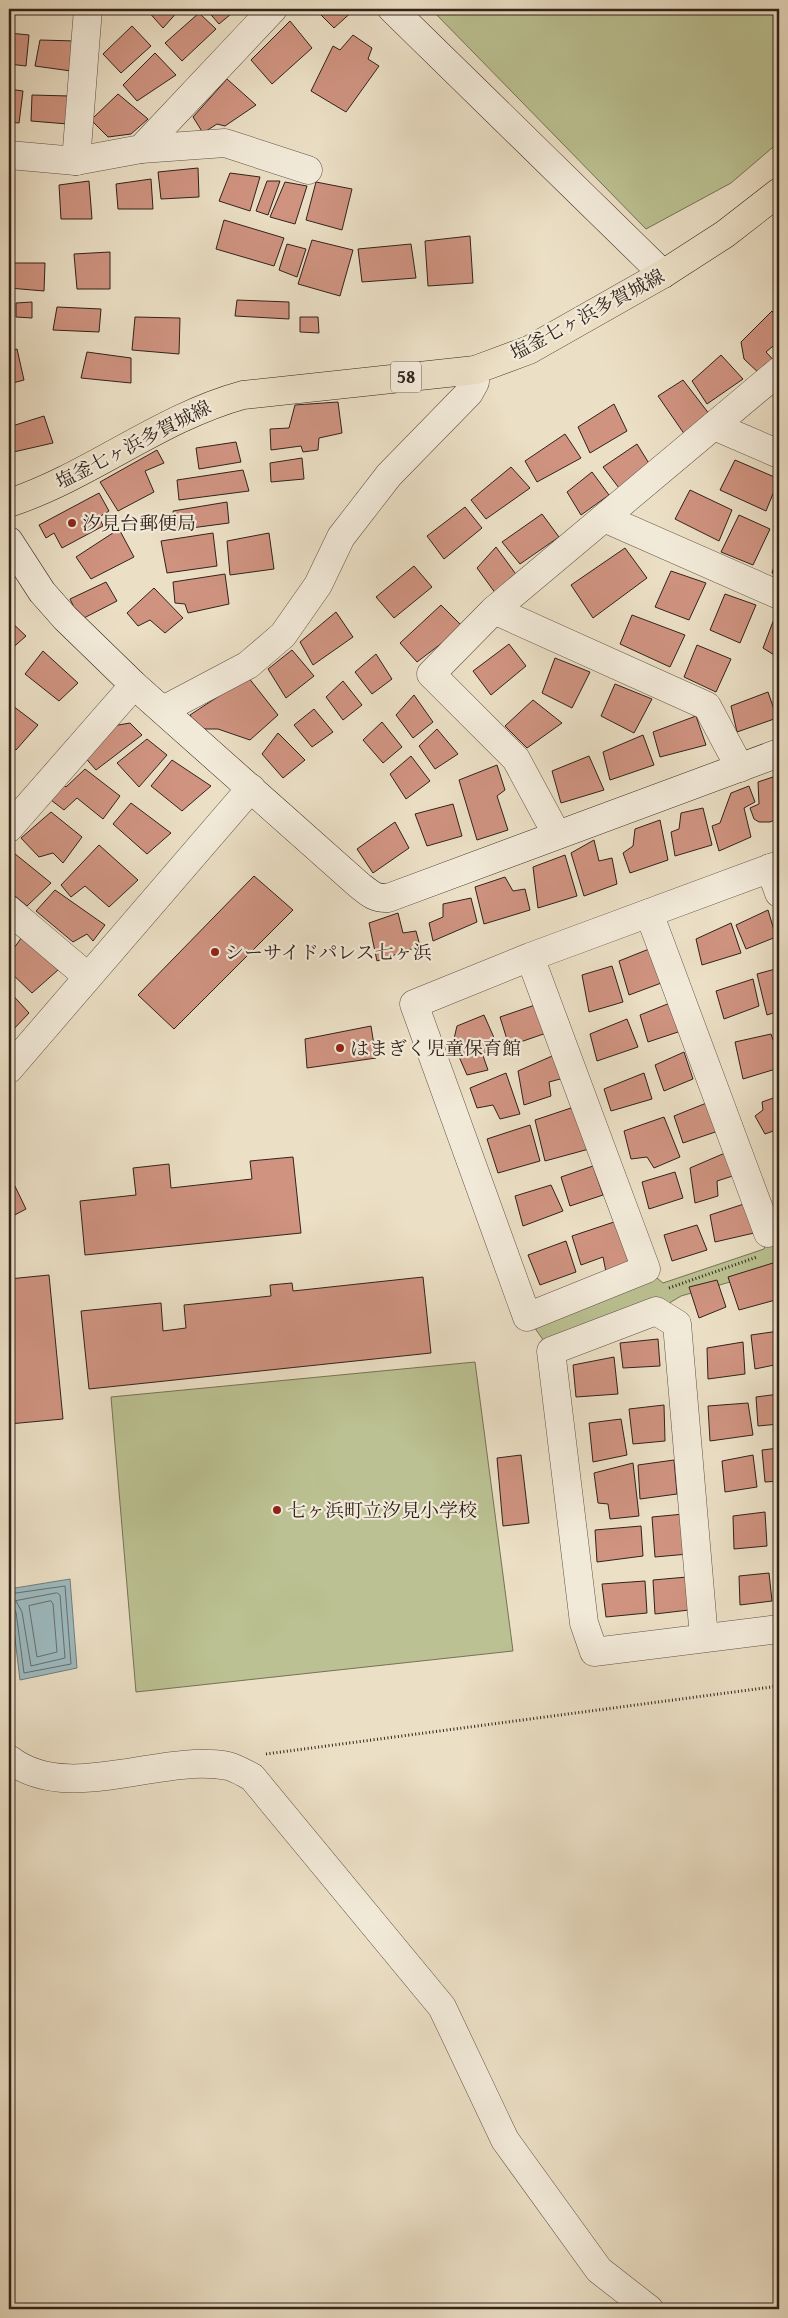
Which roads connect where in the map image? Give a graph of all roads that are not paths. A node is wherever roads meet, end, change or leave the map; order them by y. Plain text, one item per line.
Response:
1 (88, 9) edge
2 (273, 9) edge
3 (392, 9) edge
4 (141, 150) junction
5 (9, 155) edge
6 (76, 161) junction
7 (308, 170) dead end
8 (779, 192) edge
9 (663, 274) junction
10 (475, 370) junction
11 (779, 371) edge
12 (714, 426) junction
13 (779, 454) edge
14 (9, 503) edge
15 (604, 518) junction
16 (9, 541) edge
17 (779, 595) edge
18 (494, 610) junction
19 (134, 685) junction
20 (162, 710) junction
21 (779, 753) edge
22 (740, 768) junction
23 (251, 788) junction
24 (9, 828) edge
25 (557, 835) junction
26 (776, 875) edge
27 (9, 910) edge
28 (649, 913) junction
29 (530, 957) junction
30 (87, 976) junction
31 (9, 1069) edge
32 (779, 1228) edge
33 (779, 1629) edge
34 (704, 1638) junction
35 (9, 1759) edge
36 (650, 2309) edge

1 - 6 street
2 - 4 street
3 - 9 street
4 - 6 street
4 - 7 street
5 - 6 street
8 - 9 main road, 塩釜七ヶ浜多賀城線 / 58
9 - 10 main road, 塩釜七ヶ浜多賀城線 / 58
10 - 14 main road, 塩釜七ヶ浜多賀城線 / 58
10 - 20 street
11 - 12 street
12 - 13 street
12 - 15 street
15 - 17 street
15 - 18 street
16 - 19 street
18 - 22 street
18 - 25 street
19 - 20 street
19 - 24 street
20 - 23 street
21 - 22 street
22 - 25 street
23 - 25 street
23 - 30 street
26 - 28 street
27 - 30 street
28 - 29 street
28 - 32 street
29 - 29 street
30 - 31 street
33 - 34 street
34 - 34 street
35 - 36 street

